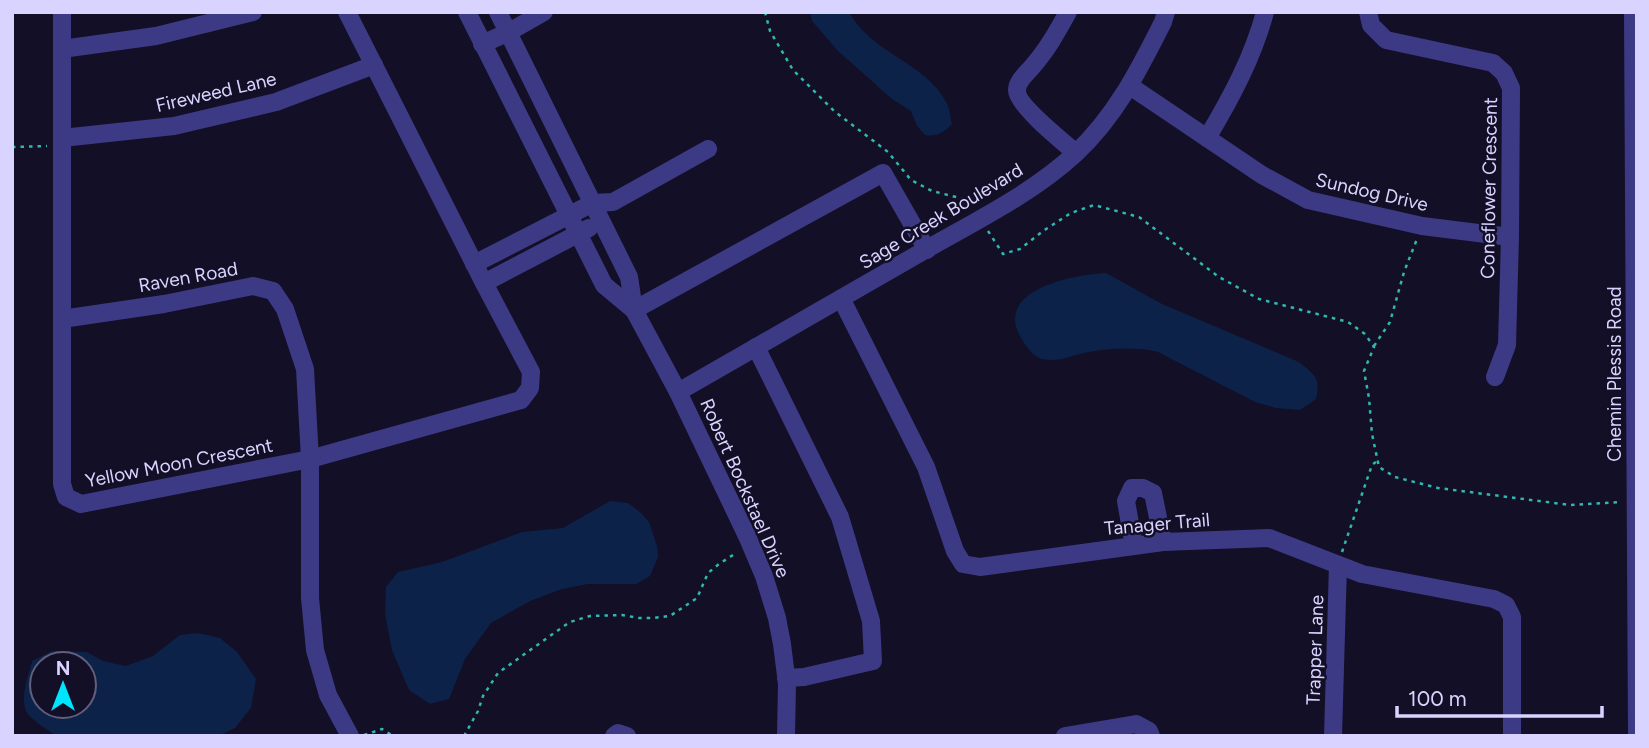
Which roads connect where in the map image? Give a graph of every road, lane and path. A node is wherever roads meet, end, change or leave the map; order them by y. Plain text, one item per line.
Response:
1 (62, 12) edge
2 (253, 12) edge
3 (347, 12) edge
4 (467, 12) edge
5 (498, 12) edge
6 (544, 12) edge
7 (765, 12) edge
8 (1068, 12) edge
9 (1166, 12) edge
10 (1265, 12) edge
11 (1368, 12) edge
12 (1633, 12) edge
13 (509, 32) junction
14 (482, 44) junction
15 (62, 48) junction
16 (374, 65) junction
17 (1130, 86) junction
18 (1207, 138) junction
19 (62, 142) junction
20 (12, 147) edge
21 (708, 149) dead end
22 (1076, 153) junction
23 (613, 202) junction
24 (593, 203) junction
25 (569, 215) junction
26 (980, 219) junction
27 (602, 221) junction
28 (1422, 226) junction
29 (579, 234) junction
30 (1510, 237) junction
31 (927, 250) junction
32 (474, 264) junction
33 (484, 283) junction
34 (842, 300) junction
35 (634, 310) junction
36 (62, 319) junction
37 (756, 347) junction
38 (1374, 347) junction
39 (1495, 377) dead end
40 (678, 392) junction
41 (310, 459) junction
42 (1378, 461) junction
43 (1636, 501) edge
44 (1163, 542) junction
45 (1134, 546) junction
46 (733, 555) dead end
47 (1338, 565) junction
48 (786, 678) junction
49 (350, 736) edge
50 (361, 736) edge
51 (393, 736) edge
52 (464, 736) edge
53 (614, 736) edge
54 (627, 736) edge
55 (786, 736) edge
56 (1065, 736) edge
57 (1151, 736) edge
58 (1333, 736) edge
59 (1511, 736) edge
60 (1637, 736) edge

1 - 15 street, Yellow Moon Crescent
2 - 15 street
3 - 16 street, Yellow Moon Crescent
4 - 14 street, Robert Bockstael Drive
5 - 13 street, Robert Bockstael Drive
6 - 13 street
7 - 26 path
8 - 22 street
9 - 17 street, Sage Creek Boulevard
10 - 18 street
11 - 30 street, Coneflower Crescent
12 - 43 street, Chemin Plessis Road
13 - 14 street
13 - 24 street, Robert Bockstael Drive
14 - 25 street, Robert Bockstael Drive
15 - 19 street, Yellow Moon Crescent
16 - 19 street, Fireweed Lane
16 - 32 street, Yellow Moon Crescent
17 - 18 street, Sundog Drive
17 - 22 street, Sage Creek Boulevard
18 - 28 street, Sundog Drive
19 - 20 path
19 - 36 street, Yellow Moon Crescent
21 - 23 street
22 - 26 street, Sage Creek Boulevard
23 - 24 street
23 - 27 street
24 - 25 street
24 - 27 street, Robert Bockstael Drive
25 - 29 street, Robert Bockstael Drive
25 - 32 street
26 - 31 street, Sage Creek Boulevard
26 - 38 path
27 - 29 street
27 - 35 street, Robert Bockstael Drive
28 - 30 street, Sundog Drive
28 - 38 path
29 - 33 street
29 - 35 street, Robert Bockstael Drive
30 - 39 street, Coneflower Crescent
31 - 34 street, Sage Creek Boulevard
31 - 35 street
32 - 33 street, Yellow Moon Crescent
33 - 41 street, Yellow Moon Crescent
34 - 37 street, Sage Creek Boulevard
34 - 45 street, Tanager Trail
35 - 40 street, Robert Bockstael Drive
36 - 41 street, Raven Road
36 - 41 street, Yellow Moon Crescent
37 - 40 street, Sage Creek Boulevard
37 - 48 street
38 - 42 path
40 - 48 street, Robert Bockstael Drive
41 - 49 street
42 - 43 path
42 - 47 path
43 - 60 street, Chemin Plessis Road
44 - 45 street, Tanager Trail
44 - 45 street
44 - 47 street, Tanager Trail
46 - 52 path
47 - 58 street, Trapper Lane
47 - 59 street, Tanager Trail
48 - 55 street, Robert Bockstael Drive
50 - 51 path
53 - 54 street
56 - 57 street

